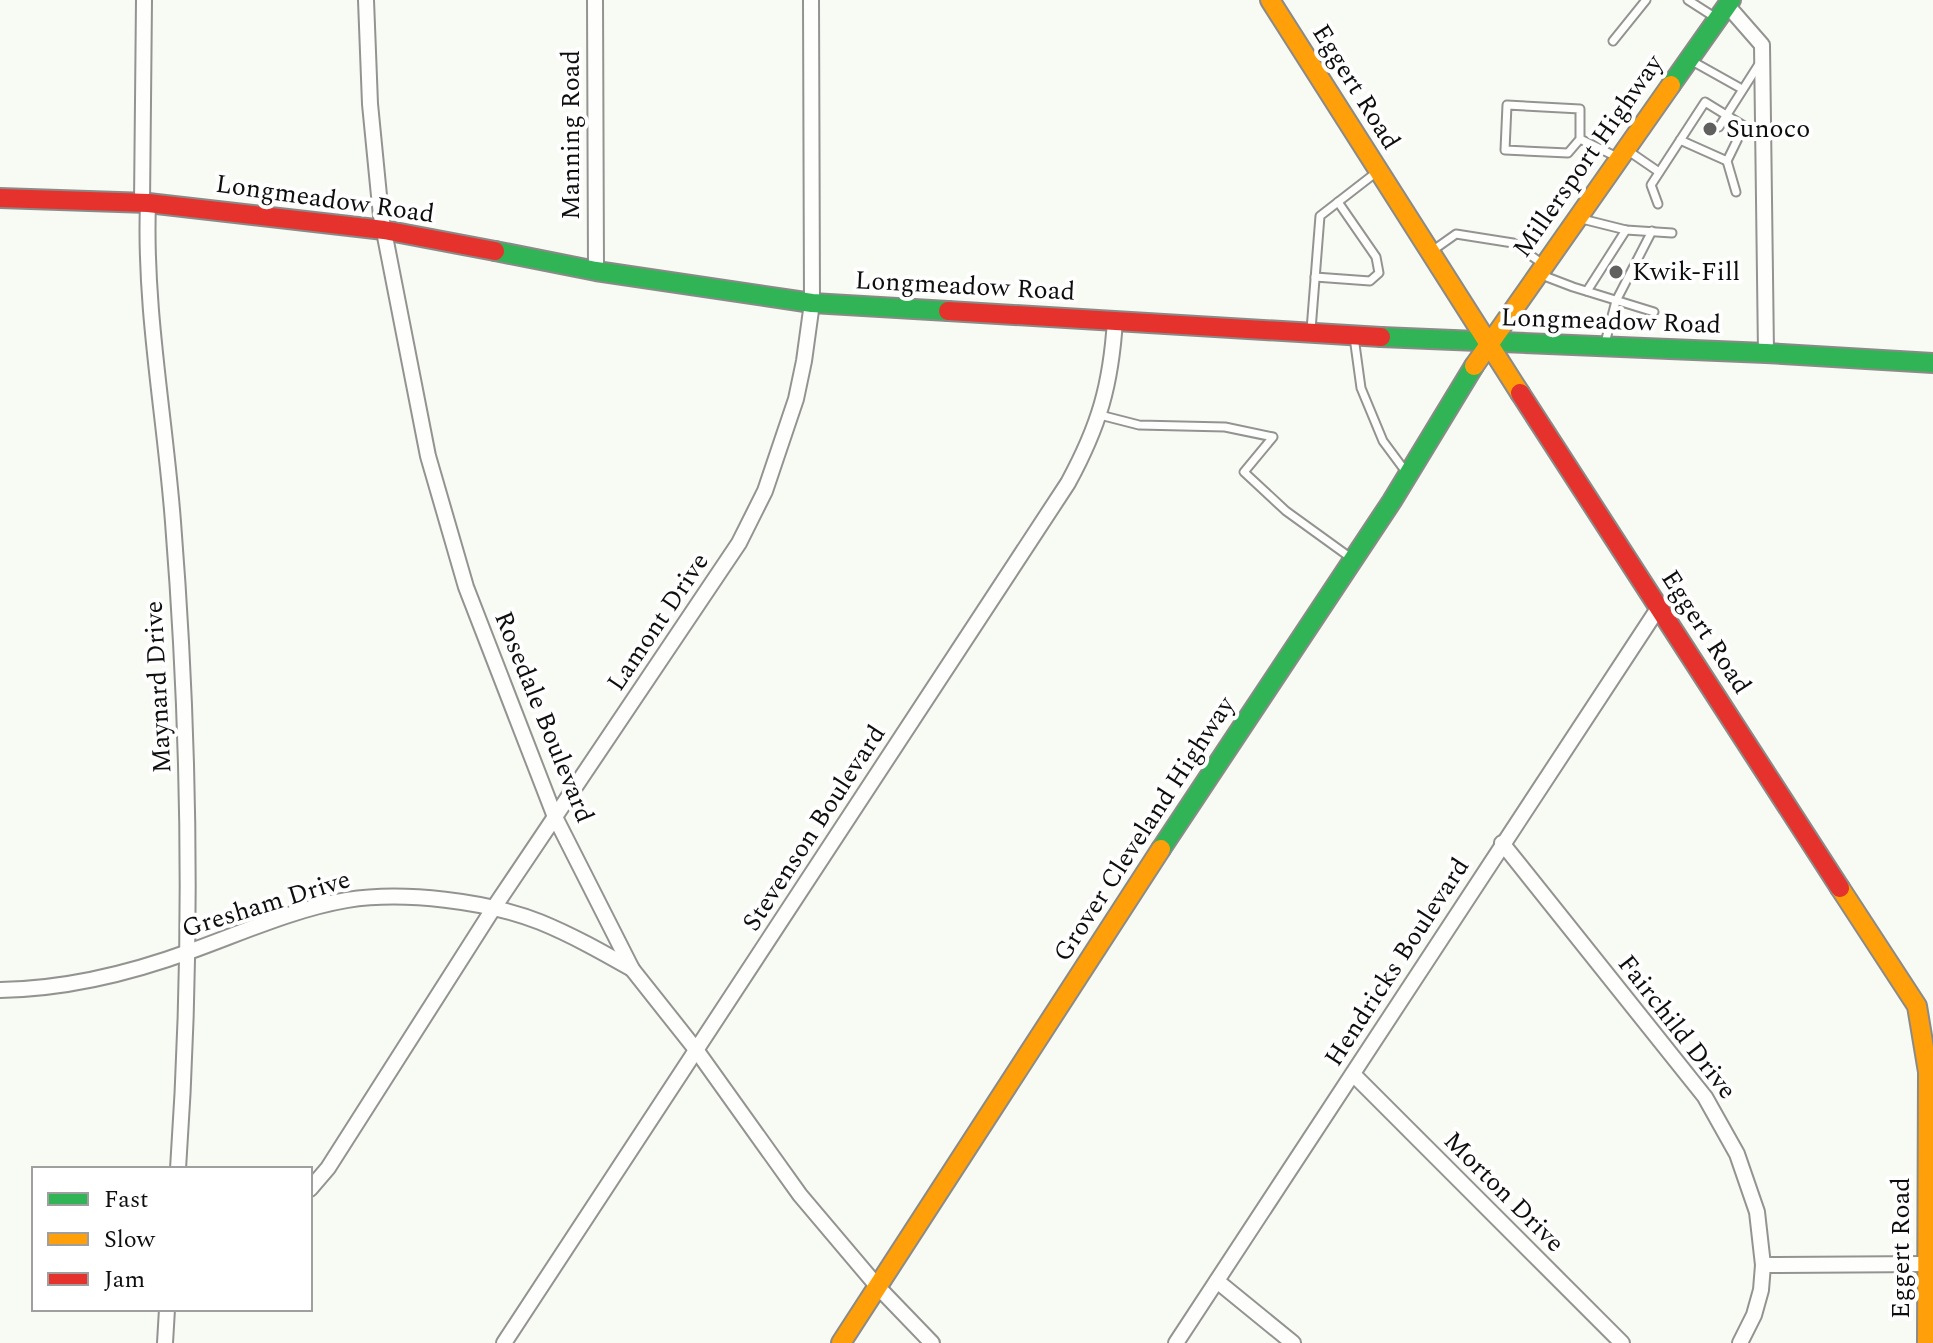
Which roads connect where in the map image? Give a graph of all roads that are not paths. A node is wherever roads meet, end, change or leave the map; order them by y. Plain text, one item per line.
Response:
1 (144, 0) edge
2 (366, 0) edge
3 (595, 0) edge
4 (811, 0) edge
5 (1270, 0) edge
6 (1646, 0) edge
7 (1688, 0) edge
8 (1725, 8) edge
9 (1613, 41) dead end
10 (1689, 59) junction
11 (1762, 60) junction
12 (1742, 89) junction
13 (1726, 115) junction
14 (1719, 127) dead end
15 (1580, 139) junction
16 (1680, 140) junction
17 (1622, 154) junction
18 (1727, 161) junction
19 (1378, 171) junction
20 (1659, 172) junction
21 (1736, 192) dead end
22 (0, 198) edge
23 (1338, 202) junction
24 (145, 203) junction
25 (1658, 204) dead end
26 (1576, 217) junction
27 (384, 230) junction
28 (1626, 230) junction
29 (1652, 231) junction
30 (1672, 233) dead end
31 (1430, 252) junction
32 (1540, 269) junction
33 (596, 271) junction
34 (1315, 277) junction
35 (1587, 291) junction
36 (1616, 301) junction
37 (812, 303) junction
38 (1654, 312) dead end
39 (1115, 320) junction
40 (1311, 332) junction
41 (1354, 335) junction
42 (1488, 343) junction
43 (1604, 347) junction
44 (1766, 353) junction
45 (1933, 363) edge
46 (1100, 415) junction
47 (1408, 475) junction
48 (1353, 559) junction
49 (1659, 607) junction
50 (555, 817) junction
51 (1502, 843) junction
52 (493, 909) junction
53 (186, 953) junction
54 (632, 969) junction
55 (0, 990) edge
56 (697, 1051) junction
57 (1353, 1074) junction
58 (178, 1167) edge
59 (312, 1187) edge
60 (1927, 1264) junction
61 (1763, 1265) junction
62 (1217, 1281) junction
63 (877, 1286) junction
64 (167, 1311) edge
65 (165, 1343) edge
66 (504, 1343) edge
67 (841, 1343) edge
68 (932, 1343) edge
69 (1176, 1343) edge
70 (1293, 1343) edge
71 (1622, 1343) edge
72 (1740, 1343) edge
73 (1927, 1343) edge

1 - 24 street, Maynard Drive
2 - 27 street, Rosedale Boulevard
3 - 33 street, Manning Road
4 - 37 street, Lamont Drive
5 - 19 street, Eggert Road
6 - 9 lane
7 - 8 lane
8 - 10 street, Millersport Highway
8 - 11 street
10 - 12 lane
10 - 17 street, Millersport Highway
11 - 12 lane
11 - 44 street
12 - 13 lane
13 - 14 lane
13 - 16 lane
13 - 18 lane
15 - 15 lane
15 - 17 lane
16 - 18 lane
16 - 20 lane
17 - 20 lane
17 - 26 street, Millersport Highway
18 - 21 lane
19 - 23 lane
19 - 31 street, Eggert Road
20 - 25 lane
22 - 24 street, Longmeadow Road
23 - 34 lane
23 - 34 lane
24 - 27 street, Longmeadow Road
24 - 53 street, Maynard Drive
26 - 28 lane
26 - 32 street, Millersport Highway
27 - 33 street, Longmeadow Road
27 - 50 street, Rosedale Boulevard
28 - 29 lane
28 - 35 lane
29 - 30 lane
29 - 36 lane
31 - 32 lane
31 - 42 street, Eggert Road
32 - 35 lane
32 - 42 street, Millersport Highway
33 - 37 street, Longmeadow Road
34 - 40 lane
35 - 36 lane
36 - 38 lane
36 - 43 lane
37 - 39 street, Longmeadow Road
37 - 50 street, Lamont Drive
39 - 40 street, Longmeadow Road
39 - 46 street, Stevenson Boulevard
40 - 41 street, Longmeadow Road
41 - 42 street, Longmeadow Road
41 - 47 lane
42 - 43 street, Longmeadow Road
42 - 47 street, Grover Cleveland Highway
42 - 49 street, Eggert Road
43 - 44 street, Longmeadow Road
44 - 45 street, Longmeadow Road
46 - 48 lane
46 - 56 street, Stevenson Boulevard
47 - 48 street, Grover Cleveland Highway
48 - 63 street, Grover Cleveland Highway
49 - 51 street, Hendricks Boulevard
49 - 60 street, Eggert Road
50 - 52 street, Lamont Drive
50 - 54 street, Rosedale Boulevard
51 - 57 street, Hendricks Boulevard
51 - 61 street, Fairchild Drive
52 - 53 street, Gresham Drive
52 - 54 street, Gresham Drive
52 - 59 street, Lamont Drive
53 - 55 street, Gresham Drive
53 - 58 street, Maynard Drive
54 - 56 street, Rosedale Boulevard
56 - 63 street, Rosedale Boulevard
56 - 66 street, Stevenson Boulevard
57 - 62 street, Hendricks Boulevard
57 - 71 street, Morton Drive
60 - 61 street
60 - 73 street, Eggert Road
61 - 72 street, Fairchild Drive
62 - 69 street, Hendricks Boulevard
62 - 70 street
63 - 67 street, Grover Cleveland Highway
63 - 68 street, Rosedale Boulevard
64 - 65 street

